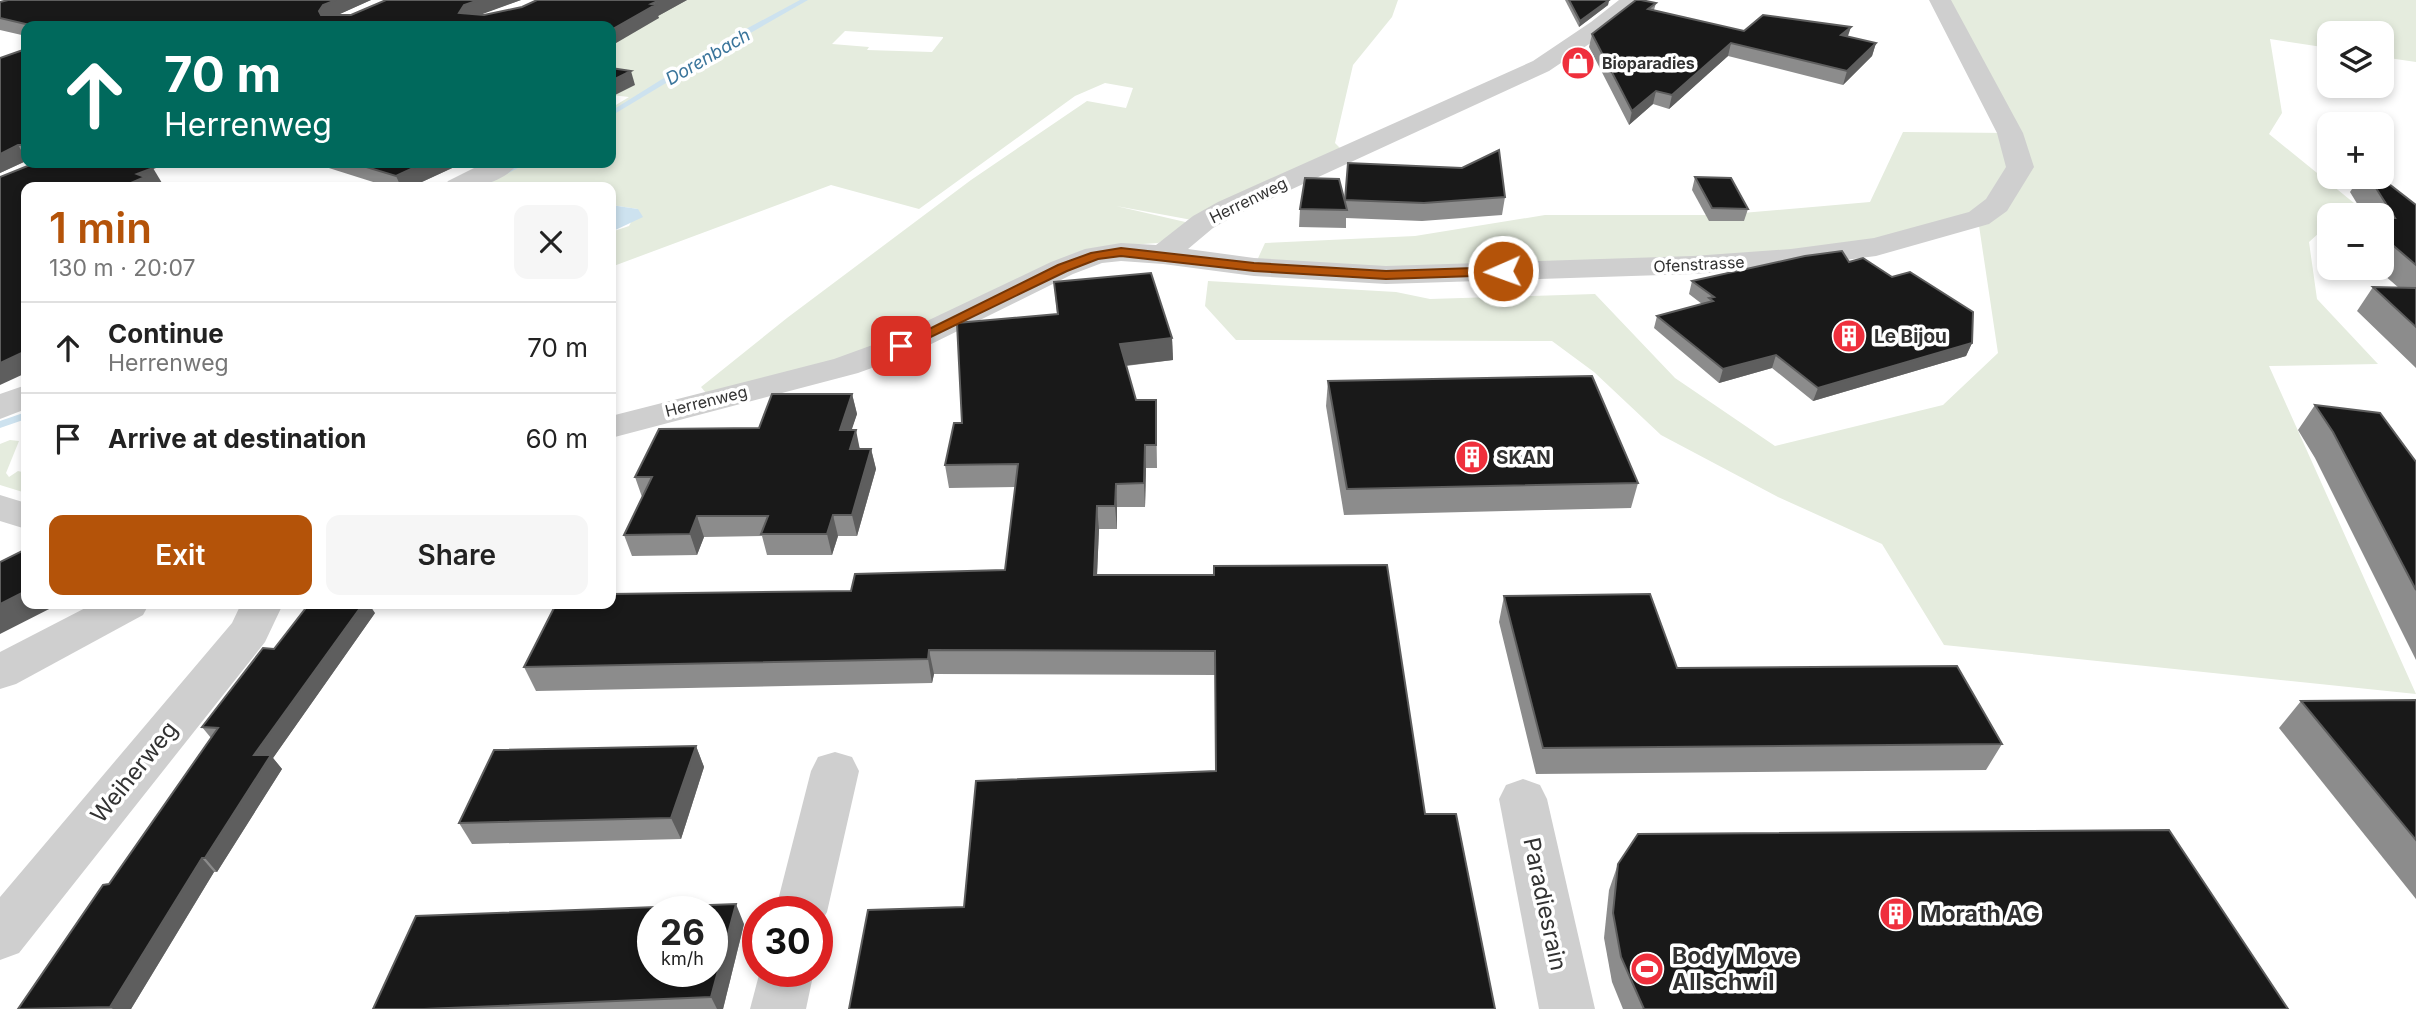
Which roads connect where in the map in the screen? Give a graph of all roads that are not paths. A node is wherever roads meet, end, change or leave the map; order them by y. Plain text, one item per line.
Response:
1 (1632, 0) edge
2 (1940, 0) edge
3 (494, 168) edge
4 (468, 182) edge
5 (1163, 255) junction
6 (21, 398) edge
7 (0, 408) edge
8 (616, 426) edge
9 (0, 508) edge
10 (21, 514) edge
11 (119, 609) edge
12 (260, 609) edge
13 (0, 672) edge
14 (835, 771) dead end
15 (1523, 799) dead end
16 (805, 896) edge
17 (0, 936) edge
18 (783, 987) edge
19 (778, 1009) edge
20 (1567, 1009) edge

1 - 5 street, Herrenweg
2 - 5 street, Ofenstrasse
3 - 4 street
5 - 8 street, Herrenweg
6 - 7 street
9 - 10 street
11 - 13 street
12 - 17 street, Weiherweg
14 - 16 street
15 - 20 street, Paradiesrain
18 - 19 street

